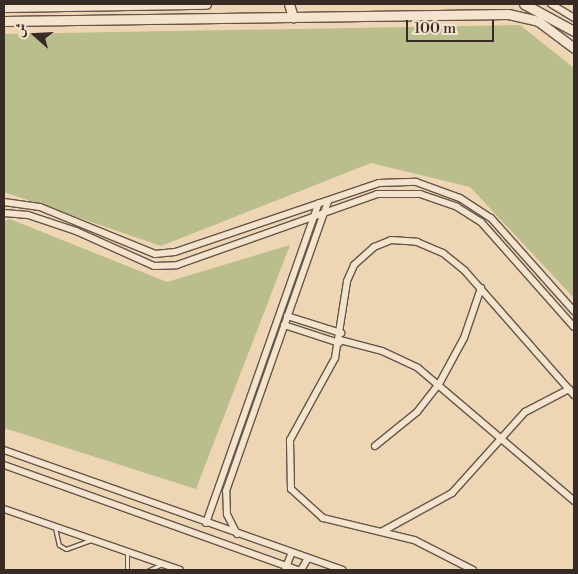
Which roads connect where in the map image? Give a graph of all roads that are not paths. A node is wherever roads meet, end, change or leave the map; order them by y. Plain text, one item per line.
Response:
1 (206, 4) edge
2 (290, 4) edge
3 (524, 4) edge
4 (551, 4) edge
5 (115, 5) edge
6 (4, 7) edge
7 (293, 16) junction
8 (574, 18) edge
9 (4, 21) edge
10 (574, 32) edge
11 (574, 48) edge
12 (328, 201) junction
13 (4, 202) edge
14 (319, 204) junction
15 (4, 213) edge
16 (324, 213) junction
17 (314, 217) junction
18 (481, 288) junction
19 (574, 311) edge
20 (287, 316) junction
21 (284, 325) junction
22 (574, 327) edge
23 (340, 339) junction
24 (439, 384) junction
25 (569, 389) junction
26 (574, 395) edge
27 (499, 441) junction
28 (375, 446) dead end
29 (4, 450) edge
30 (4, 465) edge
31 (574, 501) edge
32 (4, 509) edge
33 (206, 522) junction
34 (55, 527) junction
35 (383, 531) junction
36 (237, 534) junction
37 (92, 539) junction
38 (127, 552) junction
39 (292, 552) junction
40 (308, 558) junction
41 (162, 564) junction
42 (285, 568) edge
43 (127, 570) edge
44 (150, 570) edge
45 (180, 570) edge
46 (300, 570) edge
47 (342, 570) edge
48 (473, 570) edge

1 - 5 street
2 - 7 street
3 - 10 street
4 - 8 street
5 - 6 street
7 - 9 street
7 - 11 street
12 - 14 street
12 - 16 street
12 - 19 street
13 - 14 street
14 - 17 street
15 - 17 street
16 - 17 street
16 - 20 street
16 - 22 street
17 - 33 street
18 - 23 street
18 - 24 street
18 - 25 street
20 - 21 street
20 - 23 street
21 - 23 street
21 - 36 street
23 - 24 street
23 - 35 street
24 - 27 street
24 - 28 street
25 - 26 street
25 - 27 street
27 - 31 street
27 - 35 street
29 - 33 street
30 - 42 street
32 - 34 street
33 - 36 street
34 - 37 street
34 - 37 lane
35 - 48 street
36 - 39 street
37 - 38 street
38 - 41 street
38 - 43 lane
39 - 40 street
39 - 42 street
40 - 46 street
40 - 47 street
41 - 44 lane
41 - 45 street
42 - 46 street

